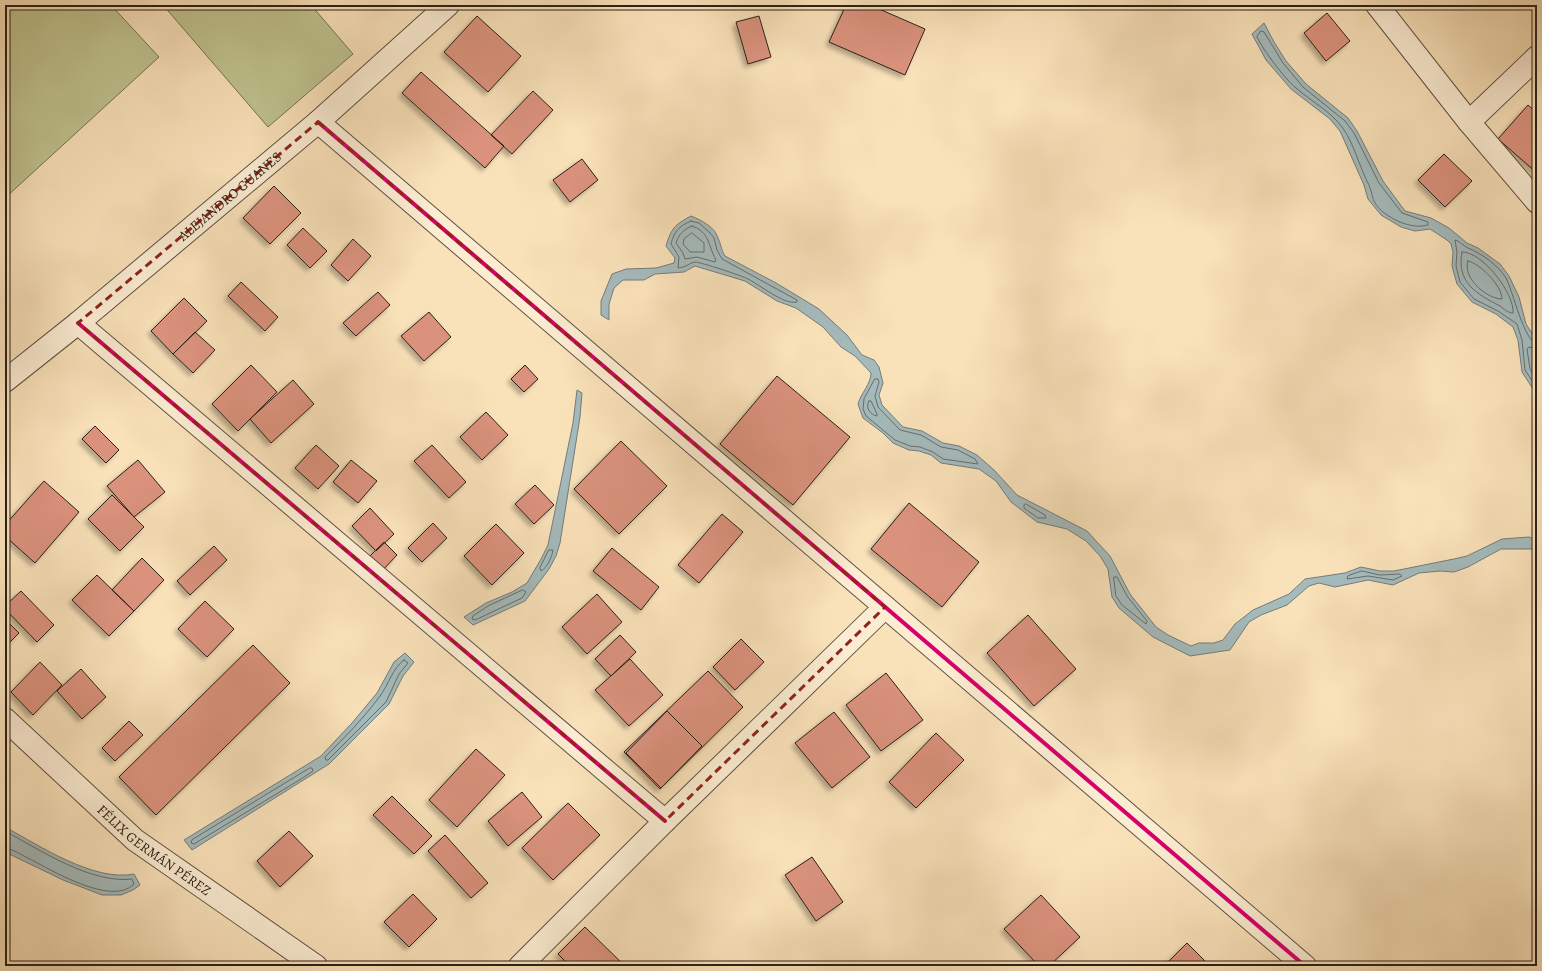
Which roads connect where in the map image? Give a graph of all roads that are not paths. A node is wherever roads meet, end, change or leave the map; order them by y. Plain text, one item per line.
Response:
1 (448, 5) edge
2 (1377, 5) edge
3 (1537, 57) edge
4 (318, 122) junction
5 (1469, 122) junction
6 (1537, 202) edge
7 (78, 323) junction
8 (5, 381) edge
9 (885, 607) junction
10 (5, 719) edge
11 (665, 821) junction
12 (316, 966) edge
13 (520, 966) edge
14 (1305, 966) edge

1 - 4 street, ALEJANDRO GUANES
2 - 5 street
3 - 5 street
4 - 7 street, ALEJANDRO GUANES
4 - 9 street
5 - 6 street
7 - 8 street, ALEJANDRO GUANES
7 - 11 street
9 - 11 street
9 - 14 street
10 - 12 street, FÉLIX GERMÁN PÉREZ
11 - 13 street

